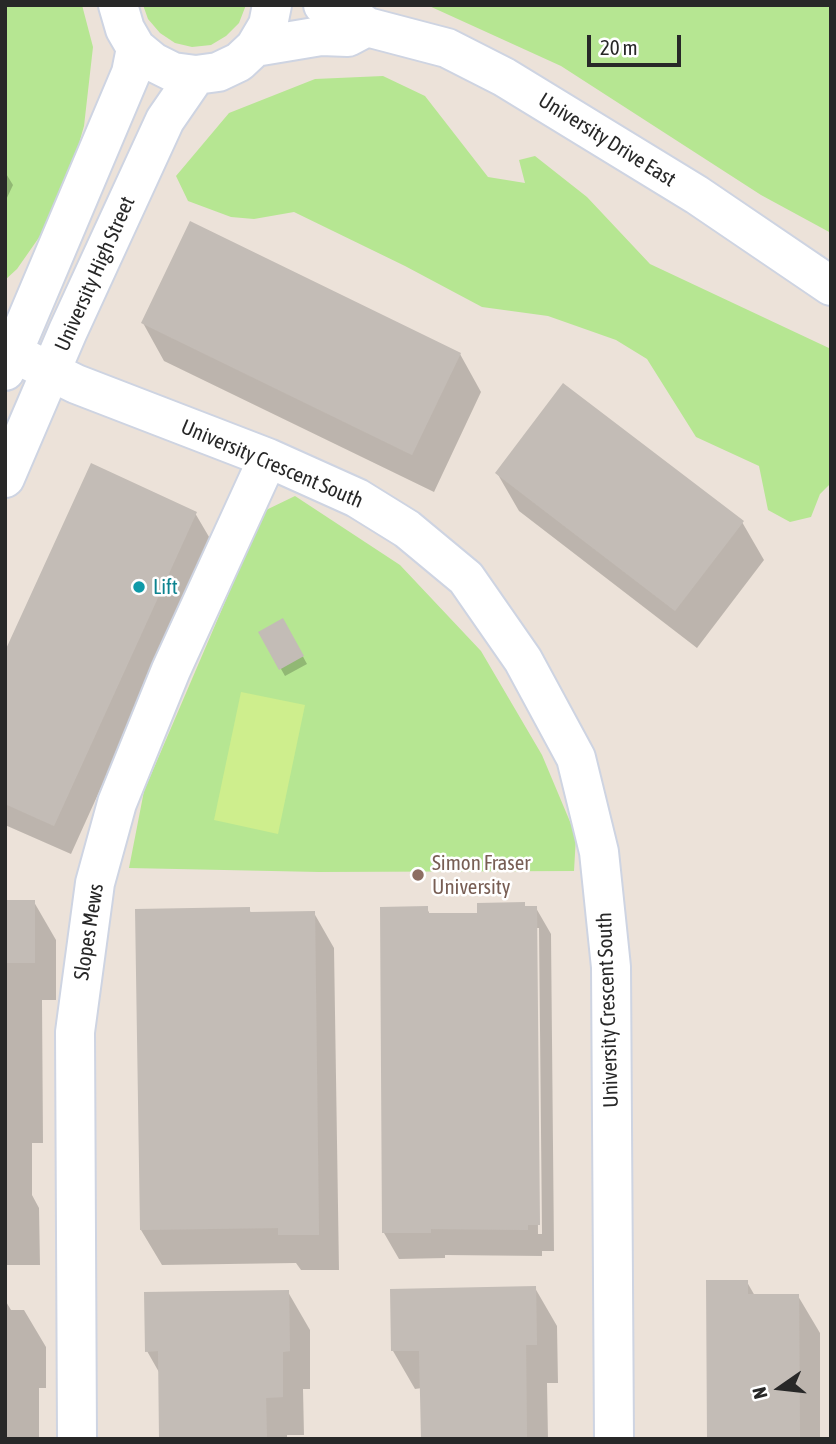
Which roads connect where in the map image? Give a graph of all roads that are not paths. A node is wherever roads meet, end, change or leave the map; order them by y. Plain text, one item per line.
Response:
1 (118, 5) edge
2 (272, 5) edge
3 (323, 5) edge
4 (367, 27) junction
5 (255, 47) junction
6 (136, 48) junction
7 (196, 75) junction
8 (831, 286) edge
9 (8, 358) edge
10 (51, 372) junction
11 (268, 458) junction
12 (5, 478) edge
13 (77, 1439) edge
14 (614, 1439) edge

1 - 6 street
2 - 5 street
3 - 4 street, University Drive East
4 - 5 street
4 - 8 street, University Drive East
5 - 7 street
6 - 7 street
6 - 9 street, University High Street
7 - 10 street, University High Street
9 - 10 street, University Crescent South
10 - 11 street, University Crescent South
10 - 12 street, University High Street
11 - 13 street, Slopes Mews
11 - 14 street, University Crescent South

